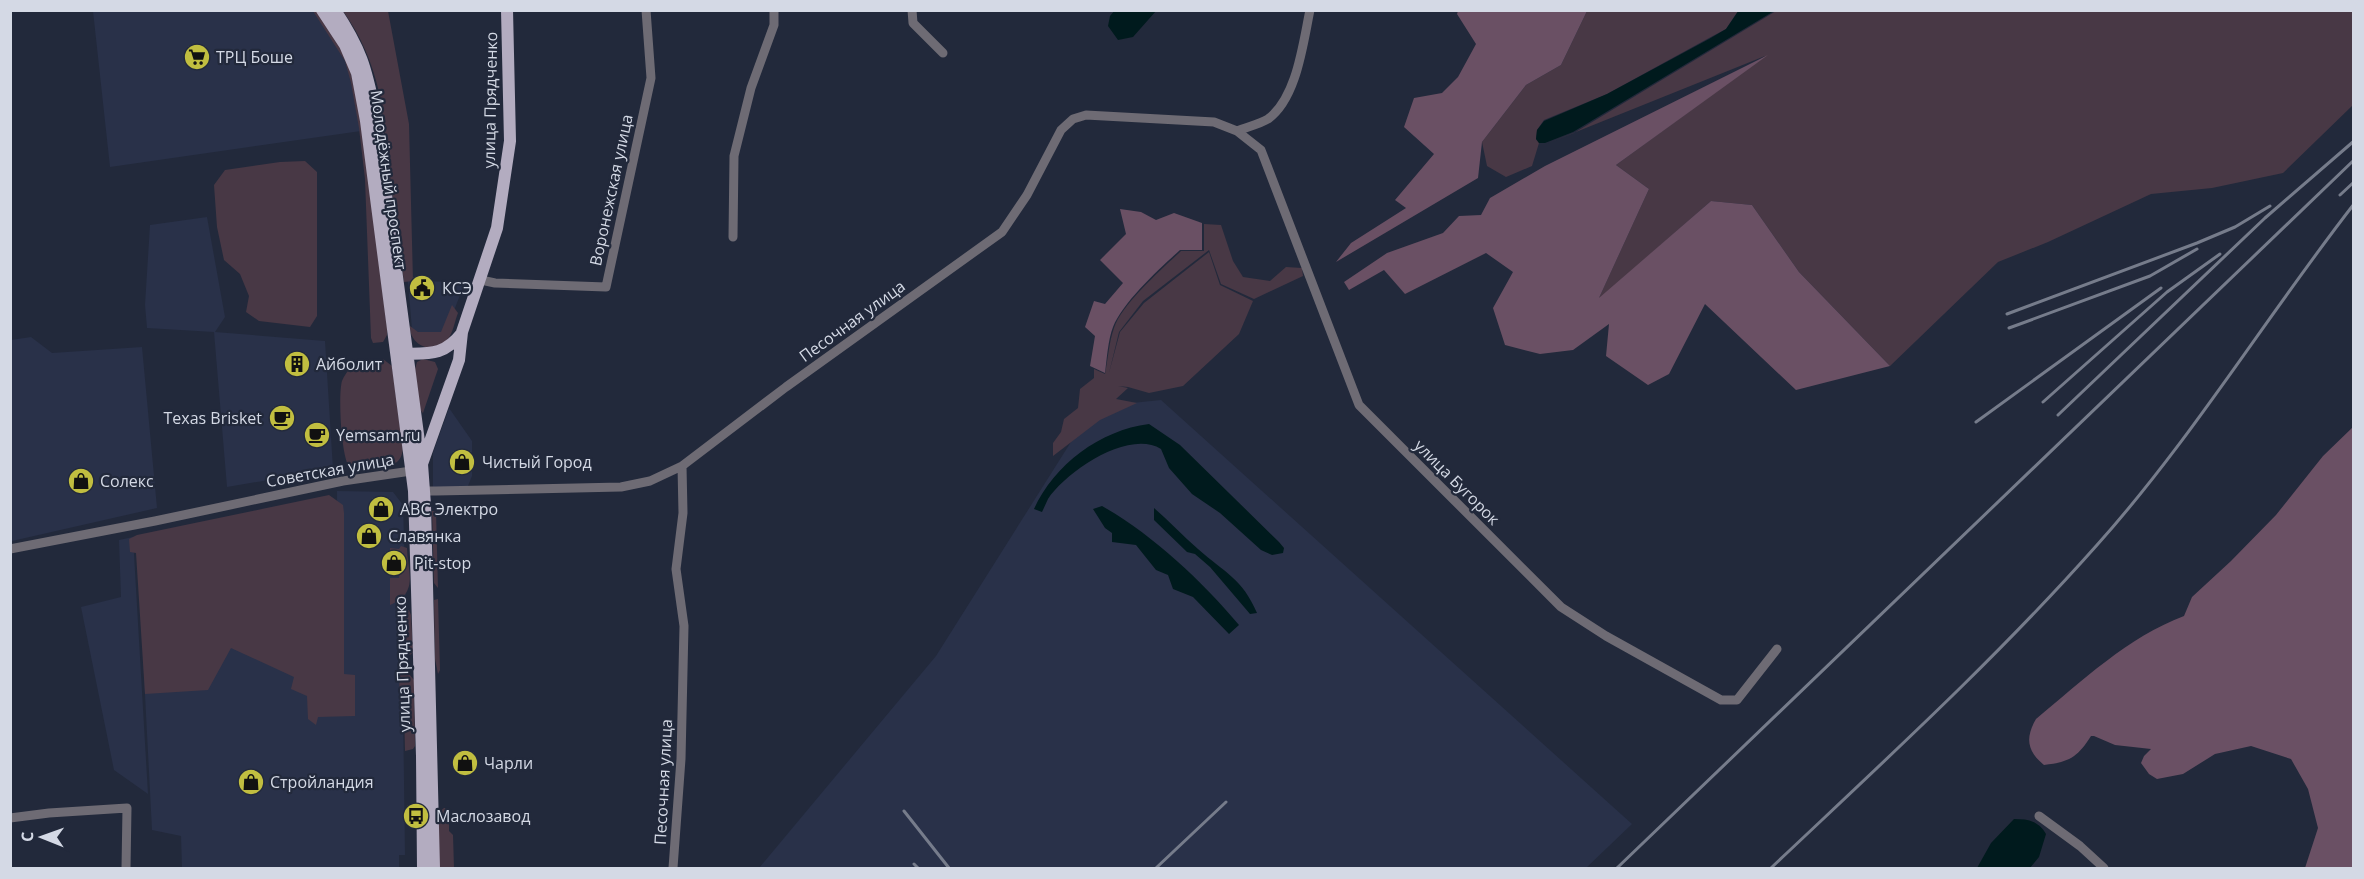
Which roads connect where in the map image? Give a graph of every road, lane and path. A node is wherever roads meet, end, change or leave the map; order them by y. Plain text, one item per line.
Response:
1 (322, 10) edge
2 (335, 10) edge
3 (507, 10) edge
4 (646, 10) edge
5 (774, 10) edge
6 (912, 10) edge
7 (1310, 10) edge
8 (943, 53) dead end
9 (1237, 131) junction
10 (733, 237) dead end
11 (481, 280) junction
12 (462, 332) junction
13 (401, 354) junction
14 (682, 466) junction
15 (417, 468) junction
16 (424, 490) junction
17 (10, 549) edge
18 (1777, 649) dead end
19 (428, 799) junction
20 (2039, 816) dead end
21 (10, 818) edge
22 (126, 868) edge
23 (423, 868) edge
24 (434, 868) edge
25 (673, 868) edge
26 (2104, 868) edge

1 - 13 main road, Молодёжный проспект
2 - 13 main road, Молодёжный проспект
3 - 11 main road, улица Прядченко
4 - 11 street, Воронежская улица
5 - 10 street
6 - 8 street
7 - 9 street
9 - 14 street, Песочная улица
9 - 18 street, улица Бугорок
11 - 12 main road, улица Прядченко
12 - 13 main road
12 - 15 main road, улица Прядченко
13 - 15 main road, Молодёжный проспект
14 - 16 street
14 - 25 street, Песочная улица
15 - 16 main road, улица Прядченко
15 - 17 street, Советская улица
15 - 19 main road, улица Прядченко
16 - 19 main road, улица Прядченко
19 - 23 main road, улица Прядченко
19 - 24 main road, улица Прядченко
20 - 26 street
21 - 22 street

